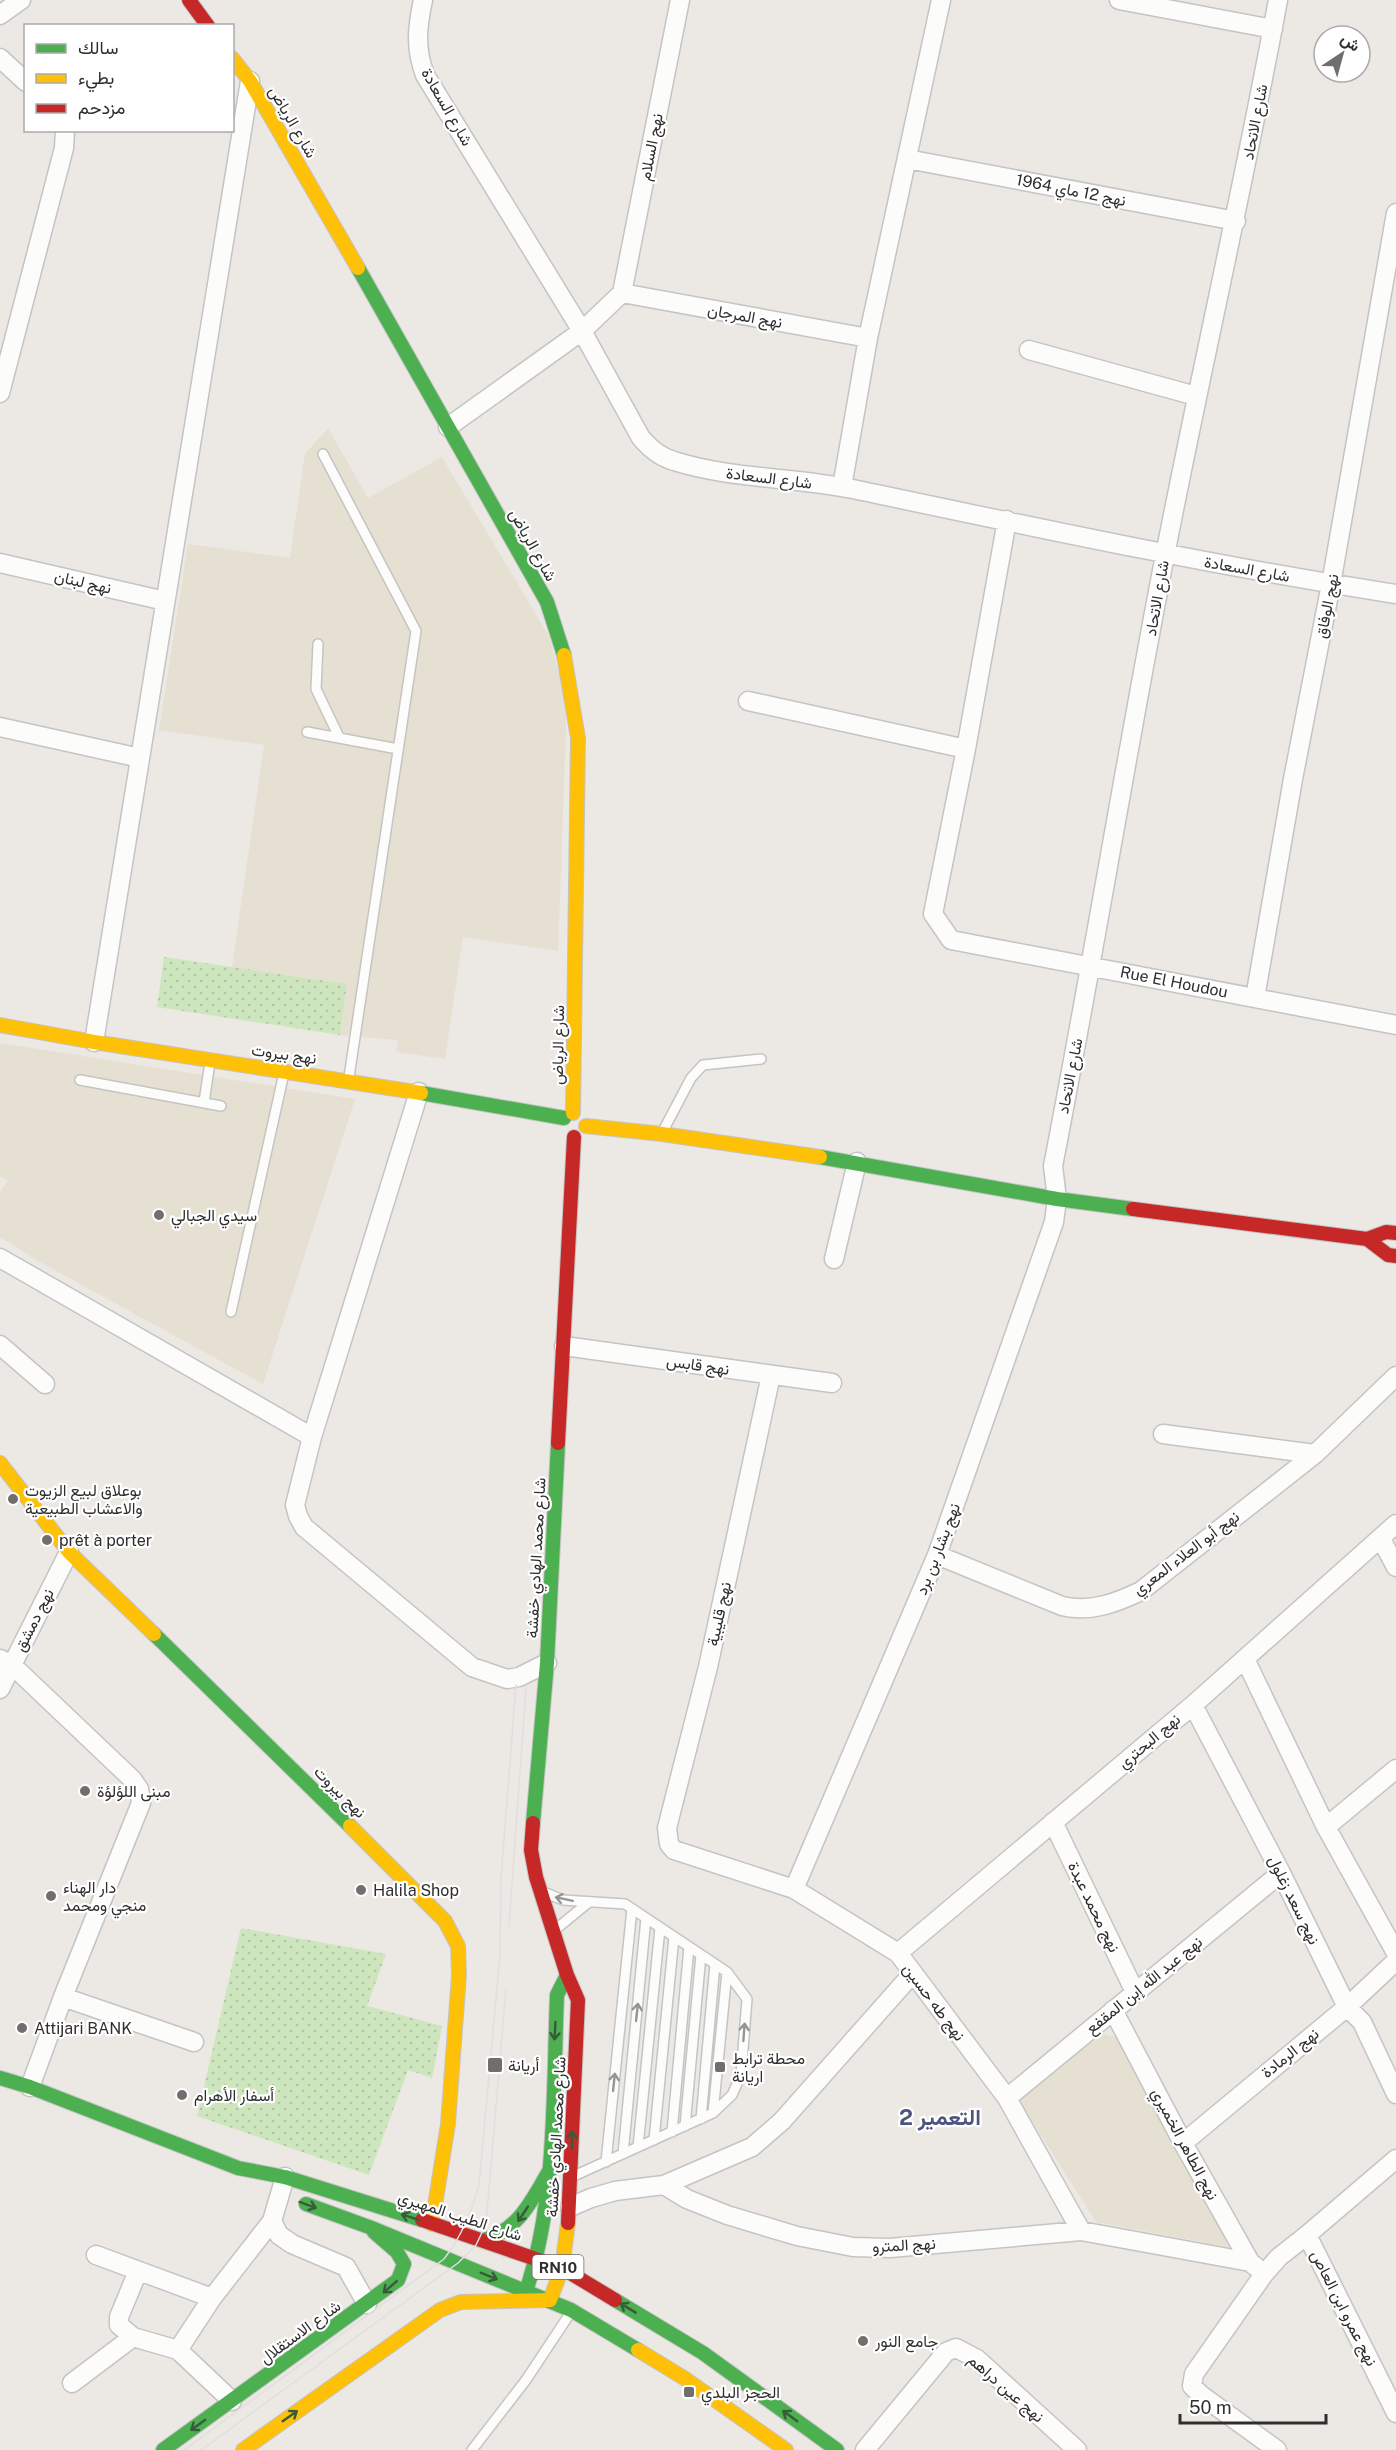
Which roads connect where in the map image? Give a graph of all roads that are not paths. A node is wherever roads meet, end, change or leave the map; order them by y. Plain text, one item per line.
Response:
1 (21, 0) edge
2 (189, 0) edge
3 (423, 0) edge
4 (680, 0) edge
5 (941, 0) edge
6 (1119, 0) edge
7 (1278, 0) edge
8 (0, 15) edge
9 (207, 24) edge
10 (1273, 29) junction
11 (0, 58) edge
12 (234, 61) edge
13 (24, 80) edge
14 (250, 81) junction
15 (65, 132) edge
16 (907, 159) junction
17 (1396, 213) edge
18 (1236, 220) junction
19 (622, 293) junction
20 (582, 331) junction
21 (868, 338) junction
22 (1029, 350) dead end
23 (0, 393) edge
24 (1196, 396) junction
25 (448, 427) junction
26 (323, 454) dead end
27 (842, 487) junction
28 (1007, 520) junction
29 (1165, 554) junction
30 (0, 563) edge
31 (1331, 584) junction
32 (1396, 594) edge
33 (165, 601) junction
34 (318, 644) dead end
35 (748, 701) dead end
36 (1, 729) edge
37 (307, 732) dead end
38 (339, 737) junction
39 (398, 748) junction
40 (966, 749) junction
41 (140, 758) junction
42 (1092, 966) junction
43 (1255, 998) junction
44 (1396, 1024) edge
45 (0, 1025) edge
46 (94, 1042) junction
47 (761, 1059) dead end
48 (211, 1060) junction
49 (285, 1071) junction
50 (80, 1080) dead end
51 (348, 1080) junction
52 (419, 1092) junction
53 (204, 1102) junction
54 (221, 1106) dead end
55 (568, 1116) junction
56 (586, 1126) junction
57 (662, 1134) junction
58 (574, 1137) junction
59 (857, 1162) junction
60 (1057, 1199) junction
61 (1396, 1233) edge
62 (1367, 1239) junction
63 (1396, 1256) edge
64 (0, 1258) edge
65 (834, 1259) dead end
66 (231, 1312) dead end
67 (0, 1345) edge
68 (564, 1346) junction
69 (771, 1375) junction
70 (1396, 1376) edge
71 (832, 1383) dead end
72 (45, 1384) dead end
73 (1163, 1434) dead end
74 (312, 1437) junction
75 (1315, 1455) junction
76 (0, 1463) edge
77 (1396, 1524) edge
78 (1381, 1539) junction
79 (69, 1552) junction
80 (938, 1556) junction
81 (1396, 1567) edge
82 (1245, 1659) junction
83 (6, 1662) edge
84 (547, 1663) junction
85 (0, 1689) edge
86 (1193, 1705) junction
87 (1396, 1769) edge
88 (1053, 1822) junction
89 (1326, 1827) junction
90 (674, 1850) joint
91 (1281, 1873) junction
92 (794, 1889) junction
93 (541, 1891) junction
94 (589, 1902) junction
95 (632, 1909) junction
96 (646, 1918) junction
97 (660, 1928) junction
98 (553, 1932) junction
99 (674, 1937) junction
100 (689, 1947) junction
101 (898, 1953) junction
102 (1396, 1953) edge
103 (701, 1954) junction
104 (1396, 1961) edge
105 (715, 1964) junction
106 (727, 1972) junction
107 (913, 1973) junction
108 (567, 1975) junction
109 (1135, 1992) junction
110 (63, 1997) junction
111 (1347, 2007) junction
112 (1113, 2010) junction
113 (194, 2042) dead end
114 (0, 2078) edge
115 (30, 2087) junction
116 (1396, 2094) edge
117 (1007, 2098) junction
118 (713, 2113) junction
119 (701, 2119) junction
120 (684, 2126) junction
121 (672, 2132) junction
122 (654, 2140) junction
123 (1183, 2143) junction
124 (638, 2147) junction
125 (623, 2154) junction
126 (1396, 2159) edge
127 (606, 2162) junction
128 (549, 2171) junction
129 (571, 2177) junction
130 (664, 2185) junction
131 (282, 2186) junction
132 (570, 2207) junction
133 (272, 2221) junction
134 (432, 2224) junction
135 (369, 2227) junction
136 (1081, 2231) junction
137 (1307, 2235) junction
138 (483, 2240) junction
139 (96, 2255) dead end
140 (537, 2259) junction
141 (1250, 2262) junction
142 (562, 2268) junction
143 (138, 2271) junction
144 (1264, 2274) junction
145 (526, 2291) junction
146 (212, 2298) junction
147 (550, 2300) junction
148 (367, 2304) junction
149 (571, 2310) junction
150 (133, 2337) junction
151 (178, 2350) junction
152 (72, 2383) dead end
153 (232, 2401) junction
154 (1396, 2413) edge
155 (163, 2450) edge
156 (243, 2450) edge
157 (472, 2450) edge
158 (786, 2450) edge
159 (837, 2450) edge
160 (865, 2450) edge
161 (1077, 2450) edge
162 (1277, 2450) edge

1 - 8 street
2 - 9 street
3 - 20 street, شارع السعادة
4 - 19 street, نهج السلام
5 - 16 street
6 - 10 street
7 - 10 street, شارع الاتحاد
10 - 18 street, شارع الاتحاد
11 - 13 street
12 - 14 street, شارع الرياض
14 - 25 street, شارع الرياض
14 - 33 street
15 - 23 street
16 - 18 street, نهج 12 ماي 1964
16 - 21 street
17 - 31 street, نهج الوفاق
18 - 24 street, شارع الاتحاد
19 - 20 street
19 - 21 street, نهج المرجان
20 - 25 street
20 - 27 street, شارع السعادة
21 - 27 street
22 - 24 street
24 - 29 street, شارع الاتحاد
25 - 55 street, شارع الرياض
26 - 39 lane
27 - 28 street, شارع السعادة
28 - 29 street, شارع السعادة
28 - 40 street
29 - 31 street, شارع السعادة
29 - 42 street, شارع الاتحاد
30 - 33 street, نهج لبنان
31 - 32 street, شارع السعادة
31 - 43 street, نهج الوفاق
33 - 41 street
34 - 38 lane
35 - 40 street
36 - 41 street
37 - 38 lane
38 - 39 lane
39 - 51 lane
40 - 42 street, Rue El Houdou
41 - 46 street
42 - 43 street, Rue El Houdou
42 - 60 street, شارع الاتحاد
43 - 44 street, Rue El Houdou
45 - 46 street, نهج بيروت
46 - 48 street, نهج بيروت
47 - 57 lane
48 - 49 street, نهج بيروت
48 - 53 lane
49 - 51 street, نهج بيروت
49 - 66 lane
50 - 53 lane
51 - 52 street, نهج بيروت
52 - 55 street, نهج بيروت
52 - 74 street
53 - 54 lane
55 - 56 street
55 - 58 street
56 - 57 street
56 - 58 street
57 - 59 street
58 - 68 street, شارع محمد الهادي خفشة
59 - 60 street
59 - 65 street
60 - 62 street
60 - 80 street, نهج بشار بن برد
61 - 62 street
62 - 63 street
64 - 74 street
67 - 72 street
68 - 69 street, نهج قابس
68 - 84 street, شارع محمد الهادي خفشة
69 - 71 street, نهج قابس
69 - 90 street, نهج قليبية
70 - 75 street, نهج أبو العلاء المعري
73 - 75 street
74 - 84 street
75 - 80 street, نهج أبو العلاء المعري
76 - 79 street, نهج بيروت
77 - 78 street, نهج البحتري
78 - 81 street
78 - 82 street, نهج البحتري
79 - 83 street, نهج دمشق
79 - 134 street, نهج بيروت
80 - 92 street, نهج بشار بن برد
82 - 86 street, نهج البحتري
82 - 89 street
83 - 85 street, نهج دمشق
83 - 110 street
84 - 93 street, شارع محمد الهادي خفشة
86 - 88 street, نهج البحتري
86 - 91 street, نهج سعد زغلول
87 - 89 street
88 - 101 street, نهج البحتري
88 - 109 street, نهج محمد عبدة
89 - 102 street
90 - 92 street, نهج طه حسين
91 - 109 street, نهج عبد الله إبن المقفع
91 - 111 street, نهج سعد زغلول
92 - 101 street, نهج طه حسين
94 -> 93 lane
93 - 98 street, شارع محمد الهادي خفشة
94 - 95 lane
94 - 98 lane
95 - 96 lane
127 -> 95 lane
96 - 97 lane
125 -> 96 lane
97 - 99 lane
97 - 124 lane
98 - 108 street, شارع محمد الهادي خفشة
99 - 100 lane
99 - 122 lane
100 - 103 lane
100 - 121 lane
101 - 107 street, نهج طه حسين
103 - 105 lane
103 - 120 lane
104 - 111 street, نهج الرمادة
105 - 106 lane
105 - 119 lane
106 - 118 lane
118 -> 106 lane
107 - 117 street, نهج طه حسين
107 - 130 street
108 -> 128 street, شارع محمد الهادي خفشة
129 -> 108 street, شارع محمد الهادي خفشة
109 - 112 street, نهج عبد الله إبن المقفع
110 - 113 street
110 - 115 street
111 - 116 street, نهج سعد زغلول
111 - 123 street, نهج الرمادة
112 - 117 street, نهج عبد الله إبن المقفع
112 - 123 street, نهج الطاهر الخميري
114 - 115 street, شارع الطيب المهيري / RN10
115 - 131 street, شارع الطيب المهيري / RN10
117 - 136 street, نهج طه حسين
118 - 119 lane
119 - 120 lane
120 - 121 lane
121 - 122 lane
122 - 124 lane
123 - 141 street, نهج الطاهر الخميري
124 - 125 lane
125 - 127 lane
126 - 137 street
127 - 129 lane
128 -> 138 street
128 - 140 street, شارع محمد الهادي خفشة
129 - 132 street, شارع محمد الهادي خفشة
130 - 132 street
130 - 136 street, نهج المترو
131 - 133 street
134 -> 131 street, شارع الطيب المهيري / RN10
131 -> 135 street, شارع الطيب المهيري / RN10
132 - 142 street, شارع محمد الهادي خفشة
133 - 146 street
133 - 148 street
134 - 138 street, شارع الطيب المهيري / RN10
135 -> 145 street, شارع الطيب المهيري / RN10
135 -> 148 street, شارع الاستقلال
136 - 141 street, نهج المترو
137 - 144 street
137 - 154 street, نهج عمرو ابن العاص
138 - 140 street, شارع الطيب المهيري / RN10
139 - 143 street
140 - 142 street, شارع الطيب المهيري / RN10
140 - 145 street, شارع محمد الهادي خفشة
141 - 144 street, نهج الطاهر الخميري
142 - 147 street, شارع محمد الهادي خفشة
159 -> 142 street, شارع الطيب المهيري / RN10
143 - 146 street
143 - 150 street
144 - 162 street
145 - 147 street, شارع الطيب المهيري / RN10
146 - 151 street
147 - 149 street, شارع الطيب المهيري / RN10
156 -> 147 street
148 - 153 street, شارع الاستقلال
149 - 157 lane
149 - 158 street, شارع الطيب المهيري / RN10
150 - 151 street
150 - 152 street
151 - 153 street
153 -> 155 street, شارع الاستقلال
160 - 161 street, نهج عين دراهم

